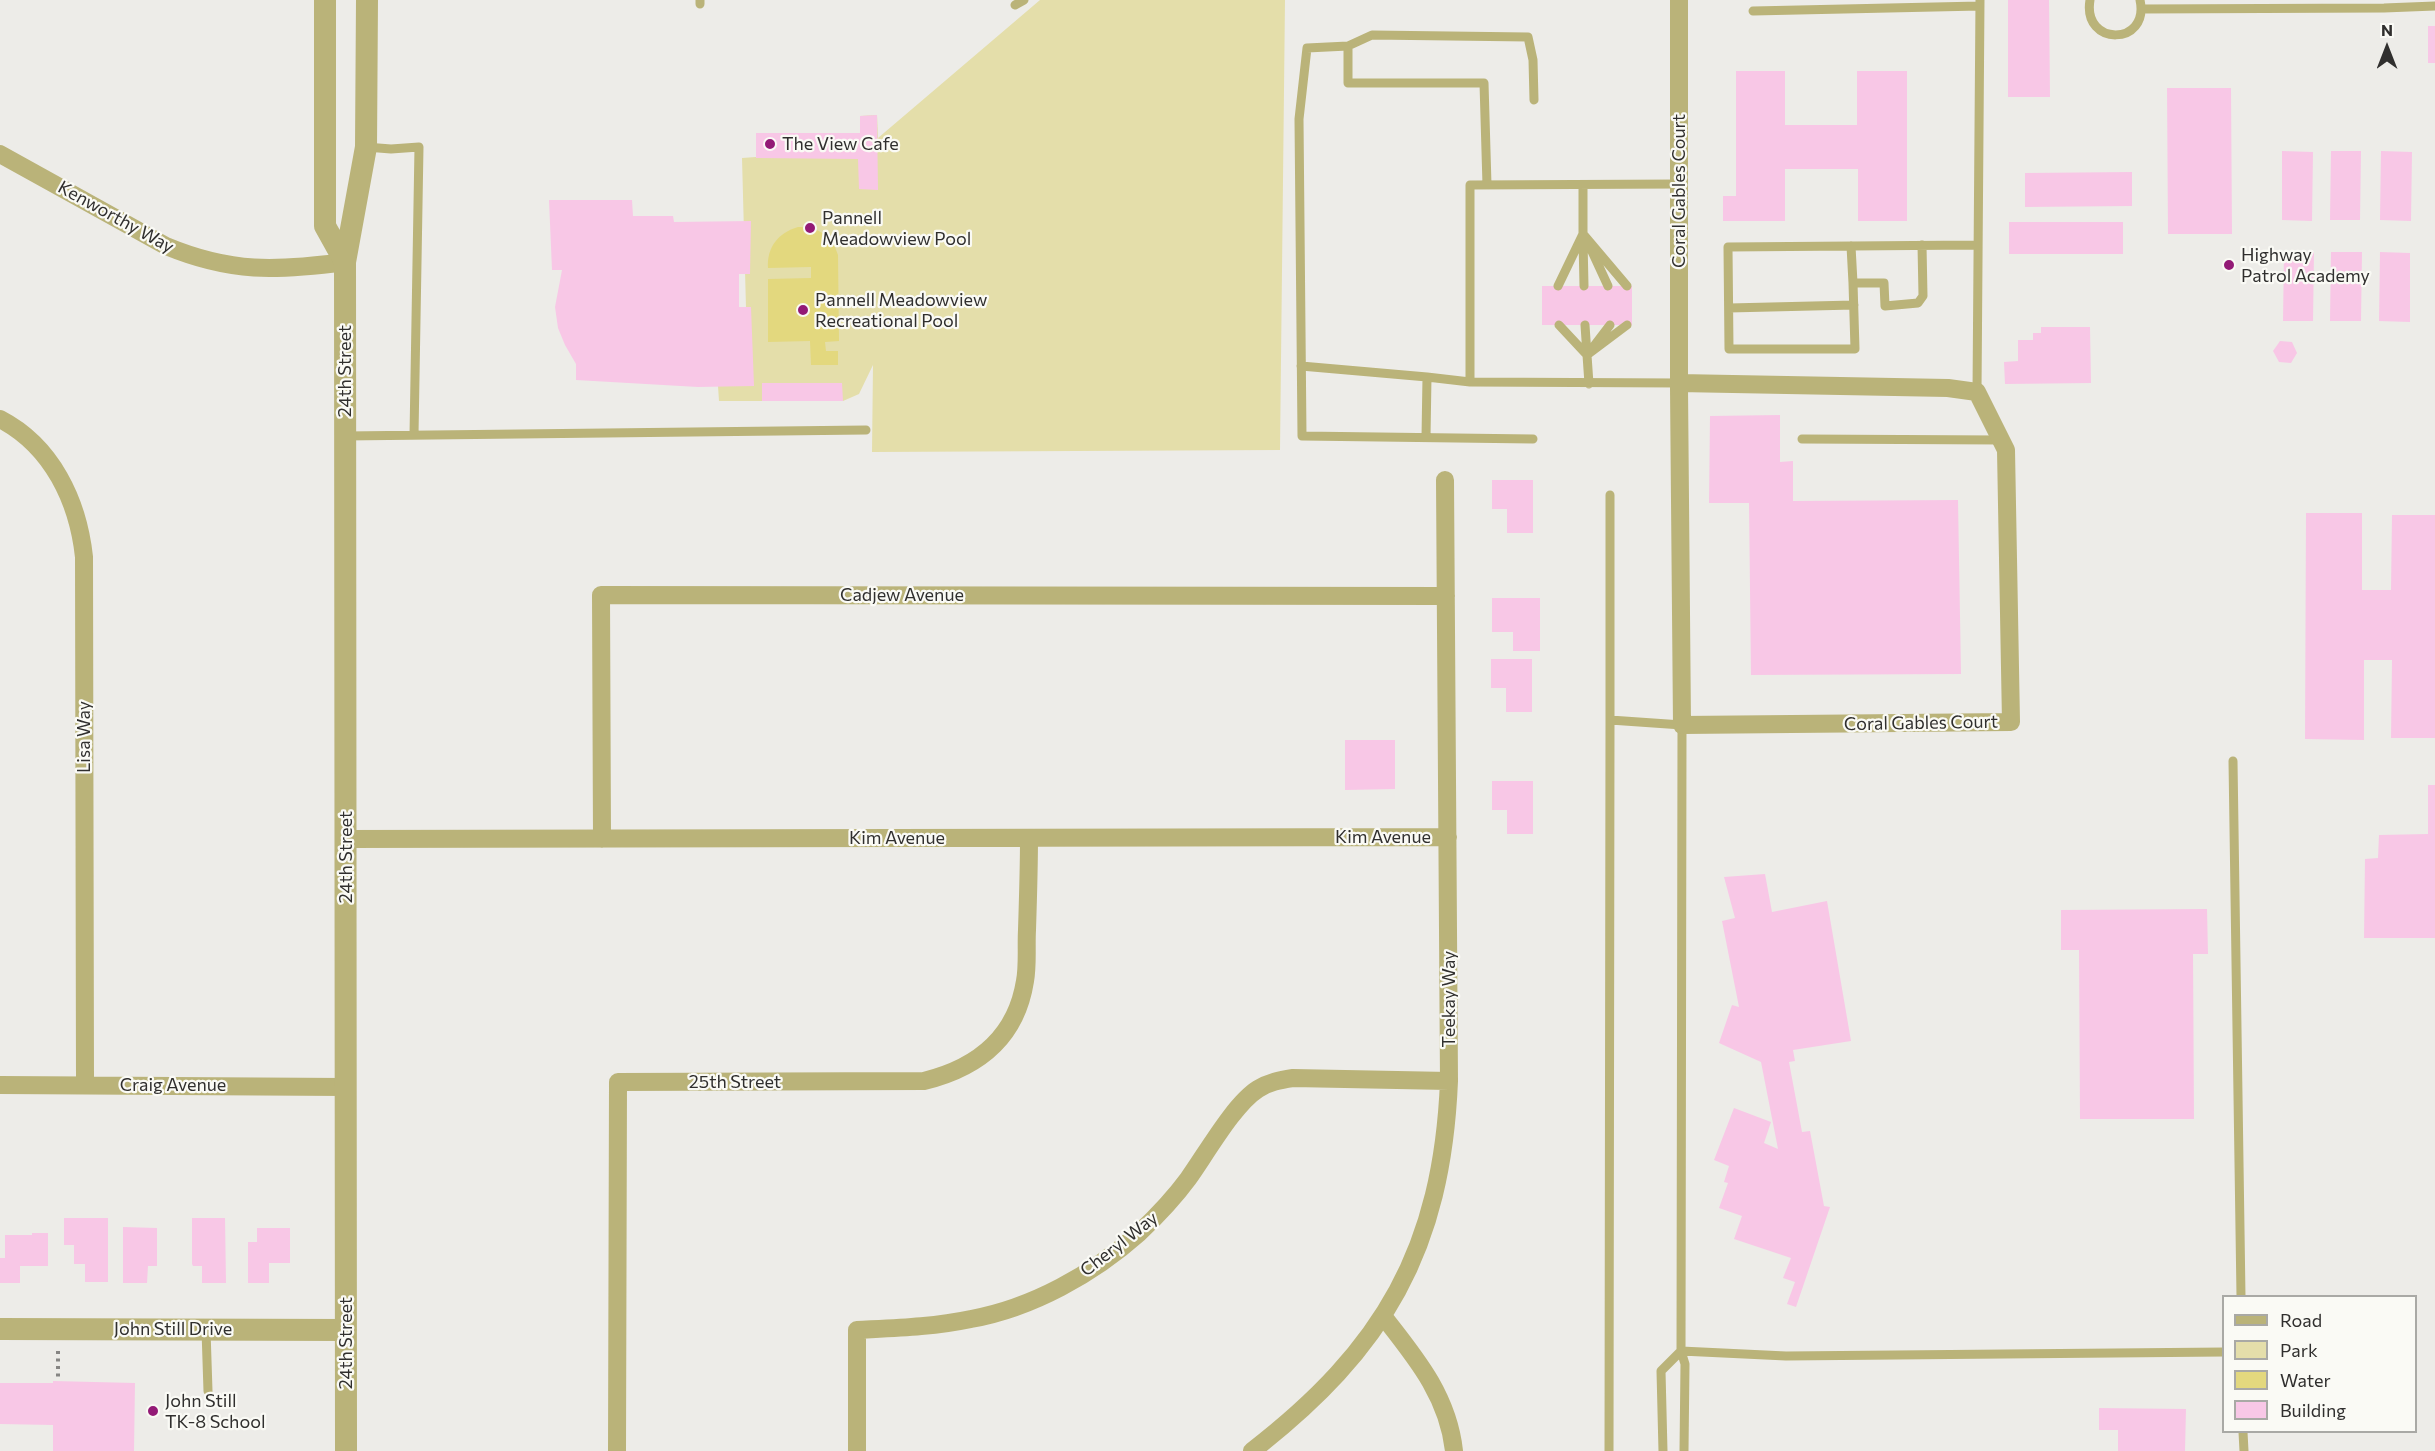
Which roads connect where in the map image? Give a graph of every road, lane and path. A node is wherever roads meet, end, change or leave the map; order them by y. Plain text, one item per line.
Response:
1 (325, 0) edge
2 (367, 0) edge
3 (1024, 0) edge
4 (1679, 0) edge
5 (2090, 0) edge
6 (1980, 3) edge
7 (2141, 4) edge
8 (1015, 5) dead end
9 (2435, 6) edge
10 (1753, 12) dead end
11 (1348, 46) junction
12 (1534, 100) dead end
13 (366, 147) junction
14 (0, 154) edge
15 (1679, 184) junction
16 (1487, 185) junction
17 (1583, 185) junction
18 (1583, 234) junction
19 (1978, 245) junction
20 (1851, 246) junction
21 (1922, 246) junction
22 (345, 262) junction
23 (1853, 283) junction
24 (1558, 286) dead end
25 (1584, 286) dead end
26 (1608, 286) dead end
27 (1627, 286) dead end
28 (1854, 305) junction
29 (1729, 308) junction
30 (1559, 325) dead end
31 (1585, 325) dead end
32 (1610, 325) dead end
33 (1627, 325) dead end
34 (1587, 355) junction
35 (1301, 366) junction
36 (1427, 377) junction
37 (1470, 381) junction
38 (1678, 382) junction
39 (1589, 384) junction
40 (1977, 392) junction
41 (0, 419) edge
42 (866, 430) dead end
43 (414, 435) junction
44 (345, 436) junction
45 (1426, 437) junction
46 (1533, 439) dead end
47 (1802, 439) dead end
48 (2001, 440) junction
49 (1445, 480) dead end
50 (1610, 495) dead end
51 (1446, 596) junction
52 (1610, 720) junction
53 (1682, 725) junction
54 (2233, 761) dead end
55 (1448, 837) junction
56 (1029, 838) junction
57 (346, 839) junction
58 (602, 839) junction
59 (1449, 1081) junction
60 (0, 1085) edge
61 (85, 1086) junction
62 (346, 1086) junction
63 (2241, 1295) edge
64 (1383, 1316) junction
65 (0, 1329) edge
66 (206, 1329) junction
67 (346, 1330) junction
68 (58, 1352) dead end
69 (1681, 1352) junction
70 (2222, 1352) edge
71 (58, 1381) dead end
72 (208, 1391) dead end
73 (2243, 1433) edge
74 (346, 1451) edge
75 (617, 1451) edge
76 (857, 1451) edge
77 (1252, 1451) edge
78 (1454, 1451) edge
79 (1609, 1451) edge
80 (1663, 1451) edge
81 (1684, 1451) edge
82 (2244, 1451) edge

1 - 22 street, 24th Street
2 - 13 street, 24th Street
3 - 8 lane
4 - 15 street, Coral Gables Court
5 - 7 lane
6 - 10 lane
6 - 19 lane
7 - 9 lane
11 - 12 lane
11 - 16 lane
11 - 35 lane
13 - 22 street, 24th Street
13 - 43 lane
14 - 22 street, Kenworthy Way
15 - 17 lane
15 - 38 street, Coral Gables Court
16 - 17 lane
16 - 37 lane
17 - 18 lane
18 - 24 lane
18 - 25 lane
18 - 26 lane
18 - 27 lane
19 - 21 lane
19 - 40 lane
20 - 21 lane
20 - 23 lane
20 - 29 lane
21 - 23 lane
22 - 44 street, 24th Street
23 - 28 lane
28 - 29 lane
28 - 29 lane
30 - 34 lane
31 - 34 lane
32 - 34 lane
33 - 34 lane
34 - 39 lane
35 - 36 lane
35 - 45 lane
36 - 37 lane
36 - 45 lane
37 - 39 lane
38 - 39 lane
38 - 40 street
38 - 53 street, Coral Gables Court
40 - 48 street, Coral Gables Court
41 - 61 street, Lisa Way
42 - 43 lane
43 - 44 lane
44 - 57 street, 24th Street
45 - 46 lane
47 - 48 lane
48 - 53 street, Coral Gables Court
49 - 51 street, Teekay Way
50 - 52 lane
51 - 55 street, Teekay Way
51 - 58 street, Cadjew Avenue
52 - 53 lane
52 - 79 lane
53 - 69 lane
54 - 63 lane
55 - 56 street, Kim Avenue
55 - 59 street, Teekay Way
56 - 58 street, Kim Avenue
56 - 75 street, 25th Street
57 - 58 street, Kim Avenue
57 - 62 street, 24th Street
59 - 64 street, Teekay Way
59 - 76 street, Cheryl Way
60 - 61 street, Craig Avenue
61 - 62 street, Craig Avenue
62 - 67 street, 24th Street
64 - 77 street, Teekay Way
64 - 78 street
65 - 66 street, John Still Drive
66 - 67 street, John Still Drive
66 - 72 lane
67 - 74 street, 24th Street
68 - 71 path
69 - 70 lane
69 - 80 lane
69 - 81 lane
73 - 82 lane

